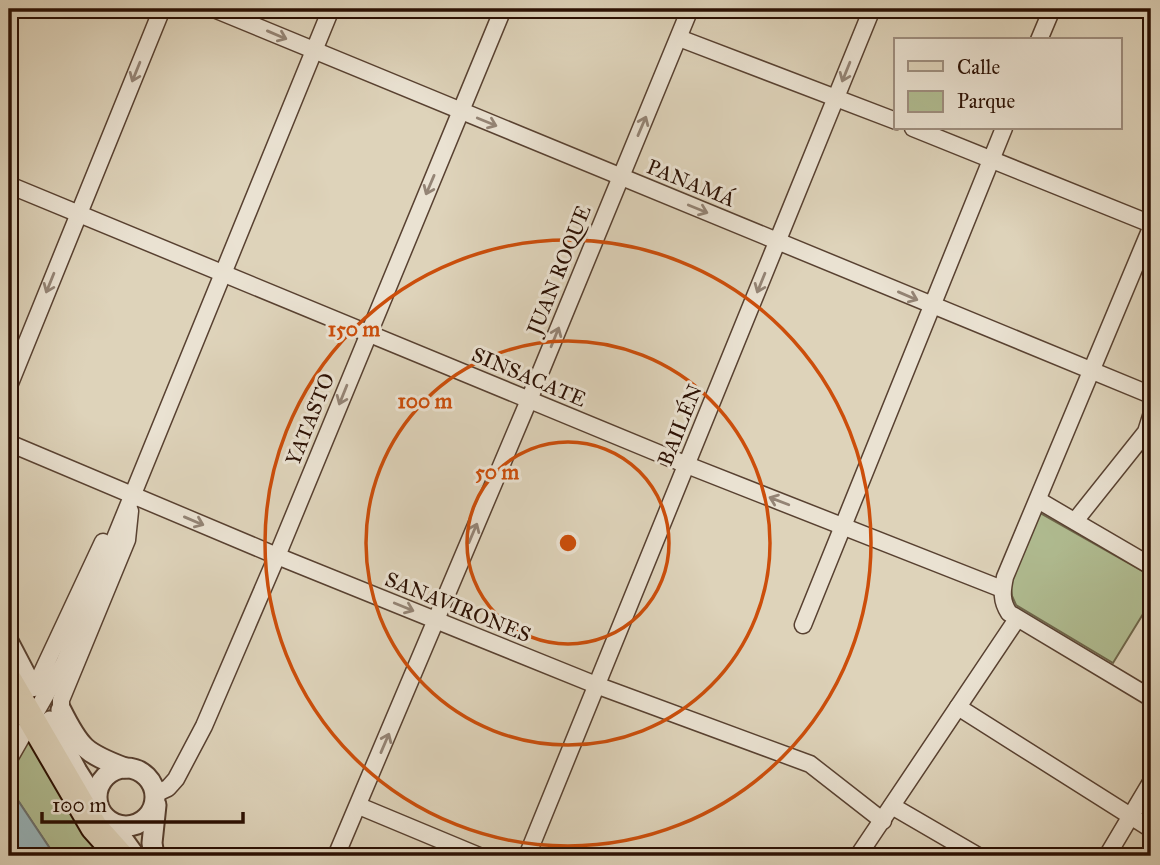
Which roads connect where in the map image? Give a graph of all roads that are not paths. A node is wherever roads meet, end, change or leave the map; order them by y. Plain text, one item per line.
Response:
1 (162, 9) edge
2 (214, 9) edge
3 (331, 9) edge
4 (503, 9) edge
5 (690, 9) edge
6 (872, 9) edge
7 (1052, 9) edge
8 (679, 38) junction
9 (1040, 38) edge
10 (314, 50) junction
11 (836, 97) junction
12 (460, 111) junction
13 (894, 120) edge
14 (918, 130) edge
15 (1003, 130) edge
16 (991, 159) junction
17 (620, 177) junction
18 (9, 185) edge
19 (78, 214) junction
20 (1151, 226) edge
21 (777, 242) junction
22 (222, 274) junction
23 (932, 306) junction
24 (369, 332) junction
25 (1092, 372) junction
26 (9, 386) edge
27 (1151, 396) edge
28 (529, 400) junction
29 (1151, 416) edge
30 (1149, 434) edge
31 (9, 443) edge
32 (687, 465) junction
33 (131, 495) junction
34 (1038, 500) junction
35 (1075, 521) junction
36 (843, 526) junction
37 (277, 556) junction
38 (1151, 566) edge
39 (1002, 589) junction
40 (1017, 619) junction
41 (436, 620) junction
42 (803, 625) dead end
43 (9, 643) edge
44 (21, 684) edge
45 (596, 685) junction
46 (1151, 698) edge
47 (958, 707) junction
48 (42, 720) junction
49 (9, 759) edge
50 (125, 768) junction
51 (1151, 782) edge
52 (155, 798) junction
53 (96, 801) junction
54 (359, 806) junction
55 (892, 806) junction
56 (1130, 817) junction
57 (883, 821) junction
58 (112, 824) junction
59 (1151, 829) edge
60 (120, 856) edge
61 (135, 856) edge
62 (154, 856) edge
63 (336, 856) edge
64 (479, 856) edge
65 (527, 856) edge
66 (858, 856) edge
67 (978, 856) edge
68 (1107, 856) edge

1 -> 19 street
2 -> 10 street, PANAMÁ
3 - 10 street
4 - 12 street, YATASTO
5 - 8 street, JUAN ROQUE
6 -> 11 street, BAILÉN
7 - 9 street
8 - 11 street
17 -> 8 street, JUAN ROQUE
10 - 12 street, PANAMÁ
10 - 22 street
11 - 13 street
11 - 21 street, BAILÉN
12 -> 17 street, PANAMÁ
12 -> 24 street, YATASTO
14 - 16 street
15 - 16 street
16 - 20 street
16 - 23 street
17 -> 21 street, PANAMÁ
28 -> 17 street, JUAN ROQUE
18 - 19 street, SINSACATE
19 - 22 street, SINSACATE
19 -> 26 street
20 - 25 street
21 -> 23 street, PANAMÁ
21 -> 32 street, BAILÉN
22 - 24 street, SINSACATE
22 - 33 street
23 - 25 street, PANAMÁ
23 - 36 street
24 - 28 street, SINSACATE
24 -> 37 street, YATASTO
25 - 27 street, PANAMÁ
25 - 34 street
28 - 32 street, SINSACATE
41 -> 28 street, JUAN ROQUE
29 - 30 street
30 - 35 street
31 - 33 street, SANAVIRONES
36 -> 32 street, SINSACATE
32 - 45 street, BAILÉN
33 -> 37 street, SANAVIRONES
33 - 44 street
33 - 48 street
33 - 48 street
34 - 35 street
34 - 39 street
35 - 38 street
36 - 39 street, SINSACATE
36 - 42 street
37 -> 41 street, SANAVIRONES
37 - 52 street, YATASTO
39 - 40 street
40 - 46 street
40 - 47 street
41 - 45 street, SANAVIRONES
54 -> 41 street, JUAN ROQUE
43 - 44 street
44 - 48 main road
45 - 57 street, SANAVIRONES
45 - 65 street, BAILÉN
47 - 55 street
47 - 56 street
48 - 49 street
48 - 50 street
48 - 53 street
48 - 60 main road
50 - 52 street
50 - 53 street
51 - 56 street
52 - 58 street
52 - 62 street
53 - 58 street
54 - 63 street, JUAN ROQUE
54 - 64 street
55 - 57 street
55 - 67 street
56 - 59 street
56 - 68 street
57 - 66 street
58 - 61 street

